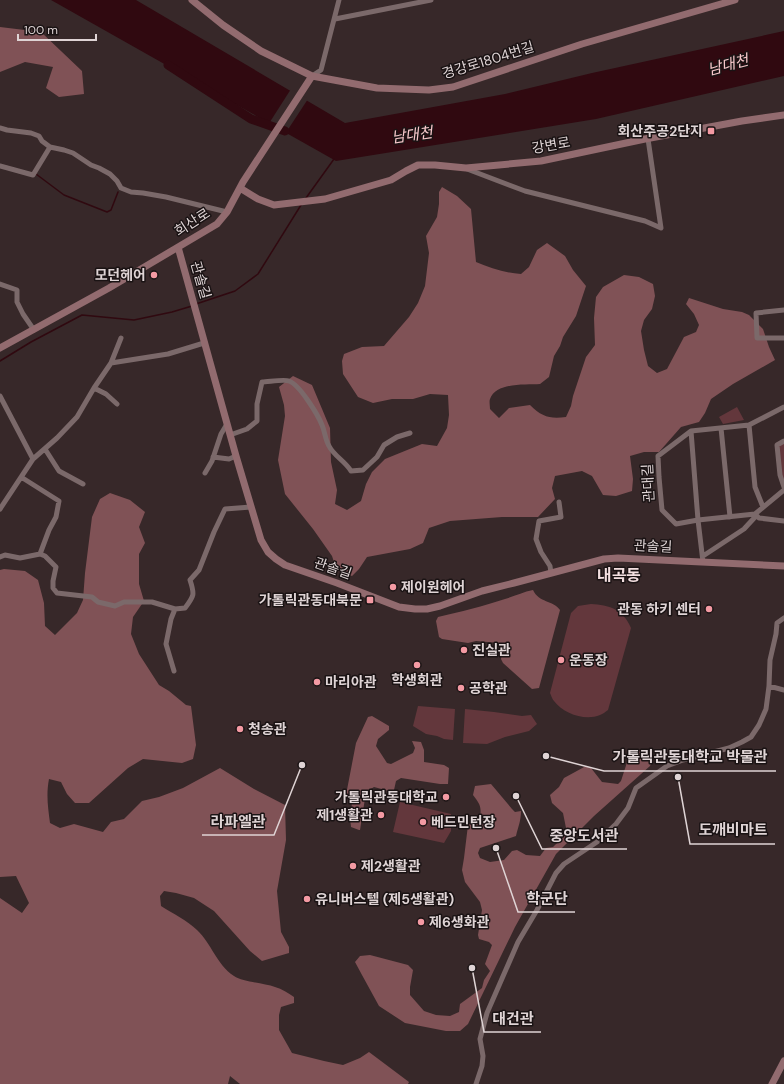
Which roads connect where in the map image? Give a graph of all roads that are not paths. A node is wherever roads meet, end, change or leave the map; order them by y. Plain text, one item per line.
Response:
1 (192, 0) edge
2 (339, 0) edge
3 (431, 0) edge
4 (735, 0) edge
5 (335, 19) junction
6 (312, 76) junction
7 (784, 115) edge
8 (0, 128) edge
9 (648, 139) junction
10 (50, 147) junction
11 (0, 166) edge
12 (466, 168) junction
13 (242, 185) junction
14 (227, 212) junction
15 (178, 247) junction
16 (0, 284) edge
17 (784, 310) edge
18 (34, 330) junction
19 (121, 338) dead end
20 (784, 338) edge
21 (204, 343) junction
22 (0, 348) edge
23 (111, 363) junction
24 (94, 388) junction
25 (0, 396) edge
26 (117, 404) dead end
27 (784, 407) edge
28 (227, 424) junction
29 (749, 425) junction
30 (721, 428) junction
31 (691, 431) junction
32 (410, 433) dead end
33 (230, 435) junction
34 (784, 441) edge
35 (45, 449) junction
36 (236, 456) junction
37 (213, 457) junction
38 (33, 459) junction
39 (205, 473) dead end
40 (21, 477) junction
41 (83, 484) dead end
42 (784, 489) edge
43 (559, 502) dead end
44 (251, 507) junction
45 (763, 507) junction
46 (0, 508) edge
47 (756, 515) junction
48 (730, 517) junction
49 (698, 520) junction
50 (784, 520) edge
51 (40, 554) junction
52 (0, 557) edge
53 (703, 559) junction
54 (784, 566) edge
55 (551, 574) junction
56 (175, 609) junction
57 (784, 618) edge
58 (174, 671) dead end
59 (769, 686) junction
60 (784, 690) edge
61 (784, 1061) edge
62 (476, 1084) edge
63 (772, 1084) edge

1 - 6 street, 경강로1804번길
2 - 5 street, 회산로
3 - 5 street
4 - 6 street, 경강로1804번길
5 - 6 street, 회산로
6 - 13 street, 회산로
7 - 9 street, 강변로
8 - 10 street
9 - 12 street, 강변로
9 - 12 street
10 - 11 street
10 - 14 street
12 - 13 street, 강변로
13 - 14 street, 회산로
14 - 15 street, 회산로
15 - 18 street, 회산로
15 - 21 street, 관솔길
16 - 18 street
17 - 20 street
18 - 22 street, 회산로
19 - 23 street
21 - 23 street
21 - 28 street, 관솔길
23 - 24 street
24 - 26 street
24 - 35 street
25 - 38 street
27 - 29 street
28 - 33 street, 관솔길
28 - 37 street
29 - 30 street
29 - 45 street
30 - 31 street
30 - 48 street
31 - 49 street
31 - 49 street, 관대길
32 - 33 street
33 - 36 street, 관솔길
34 - 42 street
35 - 38 street
35 - 41 street
36 - 37 street
36 - 44 street, 관솔길
37 - 39 street
38 - 40 street
40 - 46 street
40 - 51 street
42 - 45 street
43 - 55 street
44 - 55 street, 관솔길
44 - 56 street
45 - 47 street
47 - 48 street, 관대길
47 - 50 street, 관대길
47 - 53 street
48 - 49 street, 관대길
49 - 53 street
51 - 52 street
51 - 56 street
53 - 54 street, 관솔길
53 - 55 street, 관솔길
56 - 58 street
57 - 59 street
59 - 60 street
59 - 62 street
61 - 63 street

